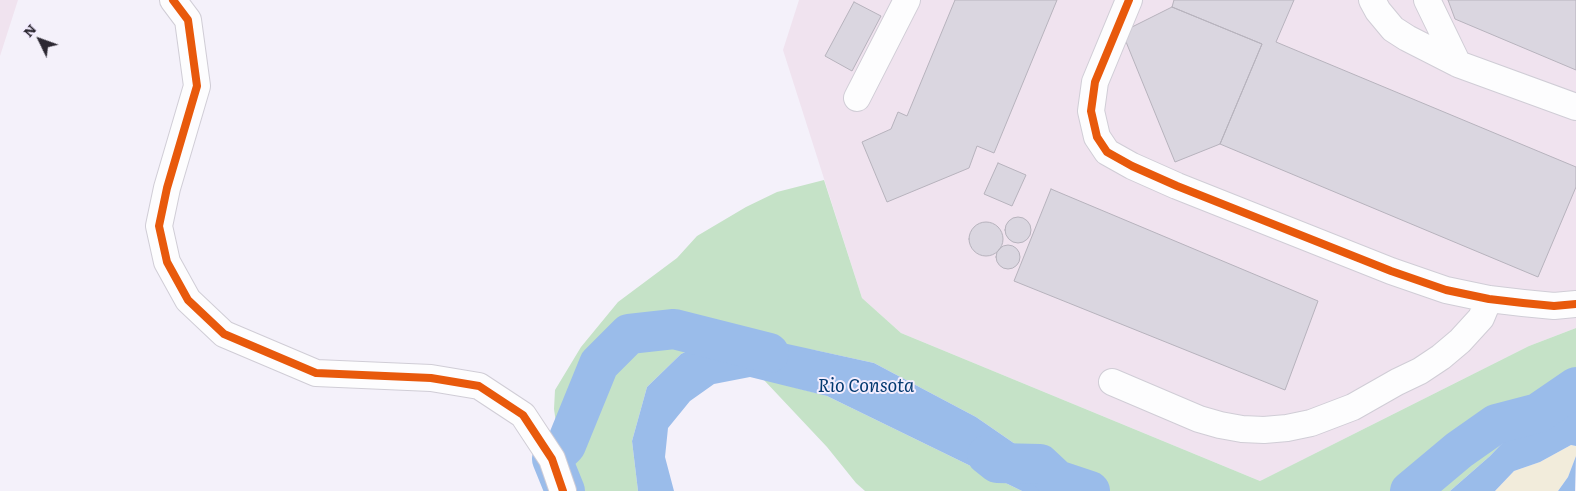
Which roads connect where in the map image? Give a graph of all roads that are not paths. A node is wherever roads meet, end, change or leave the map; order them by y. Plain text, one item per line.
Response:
1 (173, 0) edge
2 (907, 0) edge
3 (1129, 0) edge
4 (1372, 0) edge
5 (1427, 0) edge
6 (1458, 64) junction
7 (857, 98) dead end
8 (1576, 107) edge
9 (1489, 299) junction
10 (1575, 303) edge
11 (1112, 382) dead end
12 (562, 491) edge

1 - 12 street
2 - 7 street
3 - 9 street
4 - 6 street
5 - 6 street
6 - 8 street
9 - 10 street
9 - 11 street

